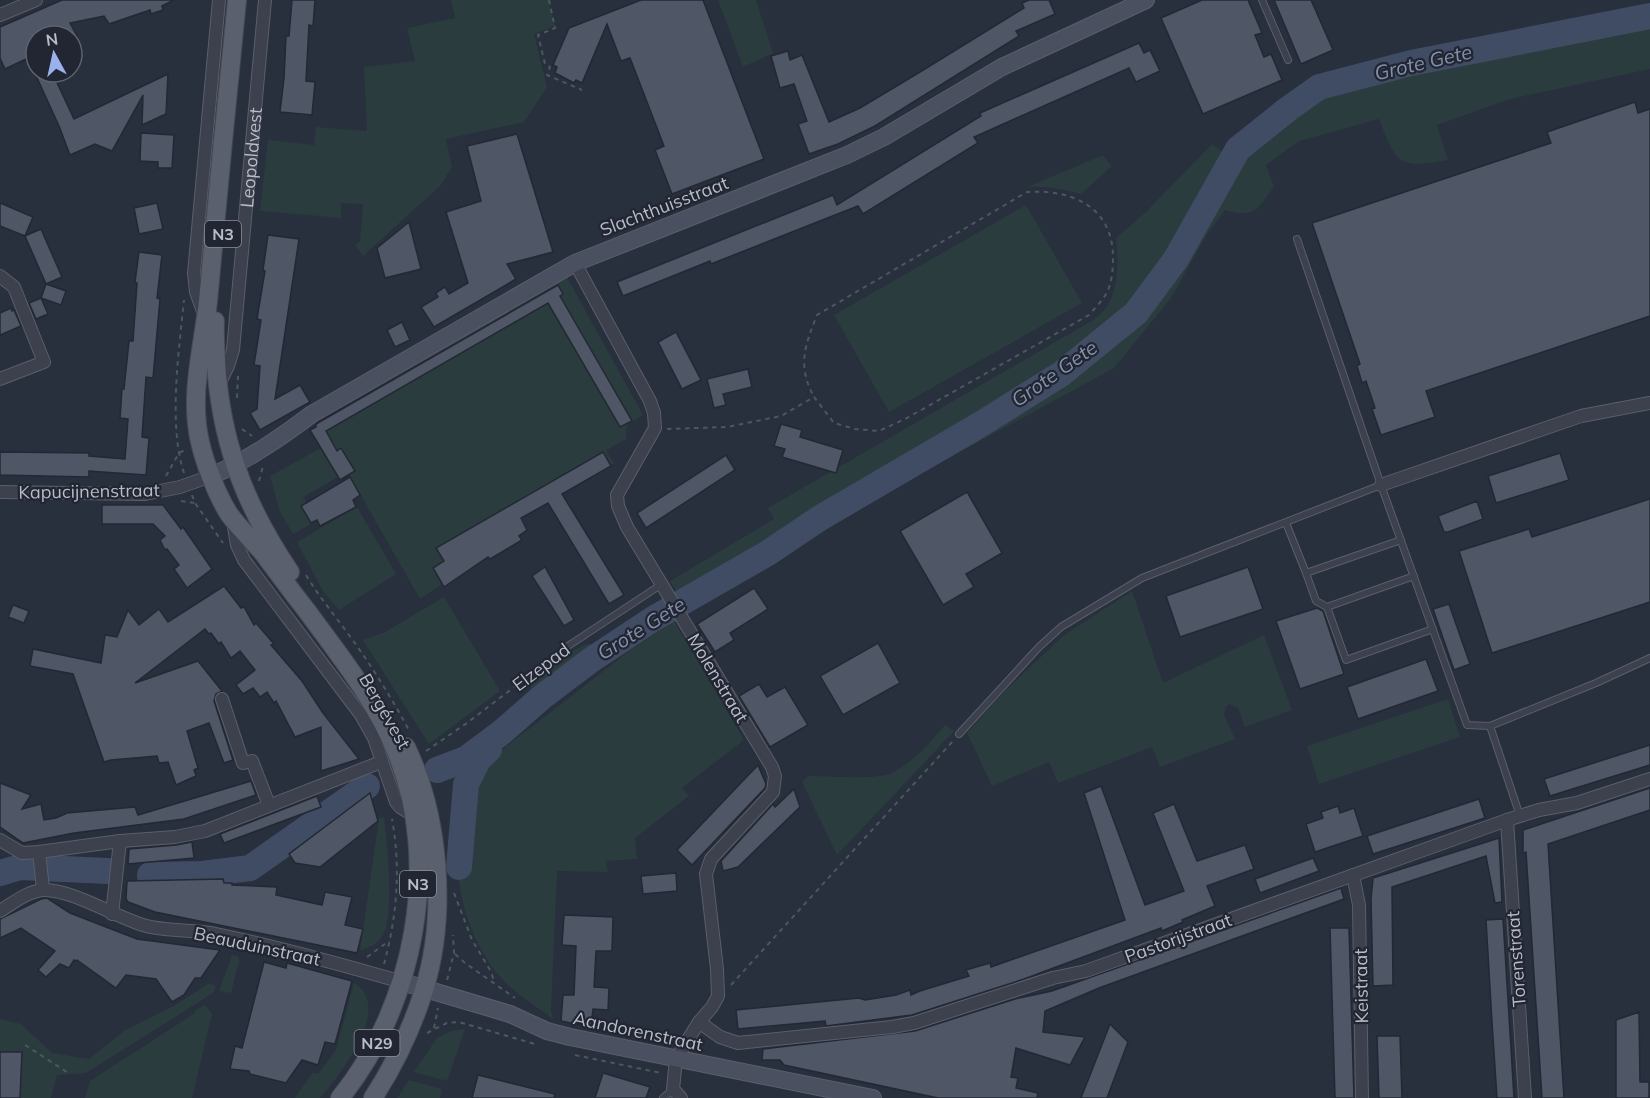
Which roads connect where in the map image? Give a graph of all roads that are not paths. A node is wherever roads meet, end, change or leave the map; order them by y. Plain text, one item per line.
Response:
1 (36, 0) edge
2 (219, 0) edge
3 (237, 0) edge
4 (245, 0) edge
5 (265, 0) edge
6 (1146, 0) edge
7 (1262, 0) edge
8 (0, 15) edge
9 (1288, 60) dead end
10 (1297, 239) dead end
11 (575, 262) junction
12 (0, 276) edge
13 (206, 319) junction
14 (0, 379) edge
15 (218, 385) junction
16 (1650, 403) edge
17 (235, 466) junction
18 (212, 476) junction
19 (1381, 485) junction
20 (0, 492) edge
21 (232, 517) junction
22 (1286, 523) junction
23 (1401, 540) junction
24 (1306, 573) junction
25 (1414, 576) junction
26 (665, 589) junction
27 (1328, 607) junction
28 (1433, 629) junction
29 (568, 646) road end
30 (1650, 658) edge
31 (222, 699) dead end
32 (1490, 726) junction
33 (959, 734) road end
34 (381, 762) junction
35 (1650, 779) edge
36 (269, 805) junction
37 (413, 815) junction
38 (1520, 816) junction
39 (1507, 820) junction
40 (0, 840) edge
41 (120, 841) junction
42 (39, 857) junction
43 (1353, 875) junction
44 (43, 890) junction
45 (0, 911) edge
46 (112, 914) junction
47 (402, 981) junction
48 (425, 988) junction
49 (699, 1022) junction
50 (676, 1059) junction
51 (677, 1094) edge
52 (340, 1098) edge
53 (373, 1098) edge
54 (663, 1098) edge
55 (873, 1098) edge
56 (1362, 1098) edge
57 (1525, 1098) edge

1 - 8 street
2 - 13 street, Leopoldvest
3 - 13 main road, Leopoldvest / N3
4 - 15 main road, Leopoldvest / N3
5 - 15 street, Leopoldvest
6 - 11 street, Slachthuisstraat
7 - 9 lane
10 - 19 lane
11 - 17 street, Slachthuisstraat
11 - 26 street, Molenstraat
12 - 14 street
13 - 18 main road, Leopoldvest / N3
15 - 17 main road, Leopoldvest / N3
16 - 19 street
17 - 18 street, Slachthuisstraat
17 - 48 main road, Bergévest / N3
18 - 20 street, Kapucijnenstraat
18 - 21 main road, Bergévest / N3
19 - 22 lane
19 - 23 lane
21 - 34 street, Bergévest
21 - 37 main road, Bergévest / N3
22 - 24 lane
22 - 33 lane
23 - 24 lane
23 - 25 lane
24 - 27 lane
25 - 27 lane
25 - 28 lane
26 - 29 lane, Elzepad
26 - 49 street, Molenstraat
27 - 28 lane
28 - 32 lane
30 - 32 lane
31 - 36 street
32 - 38 lane
34 - 36 street
34 - 37 street, Bergévest
35 - 38 street, Pastorijstraat
36 - 41 street
37 - 47 main road, Bergévest / N3
38 - 39 street, Pastorijstraat
39 - 43 street, Pastorijstraat
39 - 57 street, Torenstraat
40 - 42 street
41 - 42 street
41 - 46 street
42 - 44 street
43 - 49 street, Pastorijstraat
43 - 56 street, Keistraat
44 - 45 street
44 - 46 street, Beauduinstraat
46 - 47 street, Beauduinstraat
47 - 48 street, Aandorenstraat
47 - 52 main road, N29
48 - 50 street, Aandorenstraat
48 - 53 main road, N29
49 - 50 street
50 - 51 street
50 - 55 street, Aandorenstraat
51 - 54 lane

